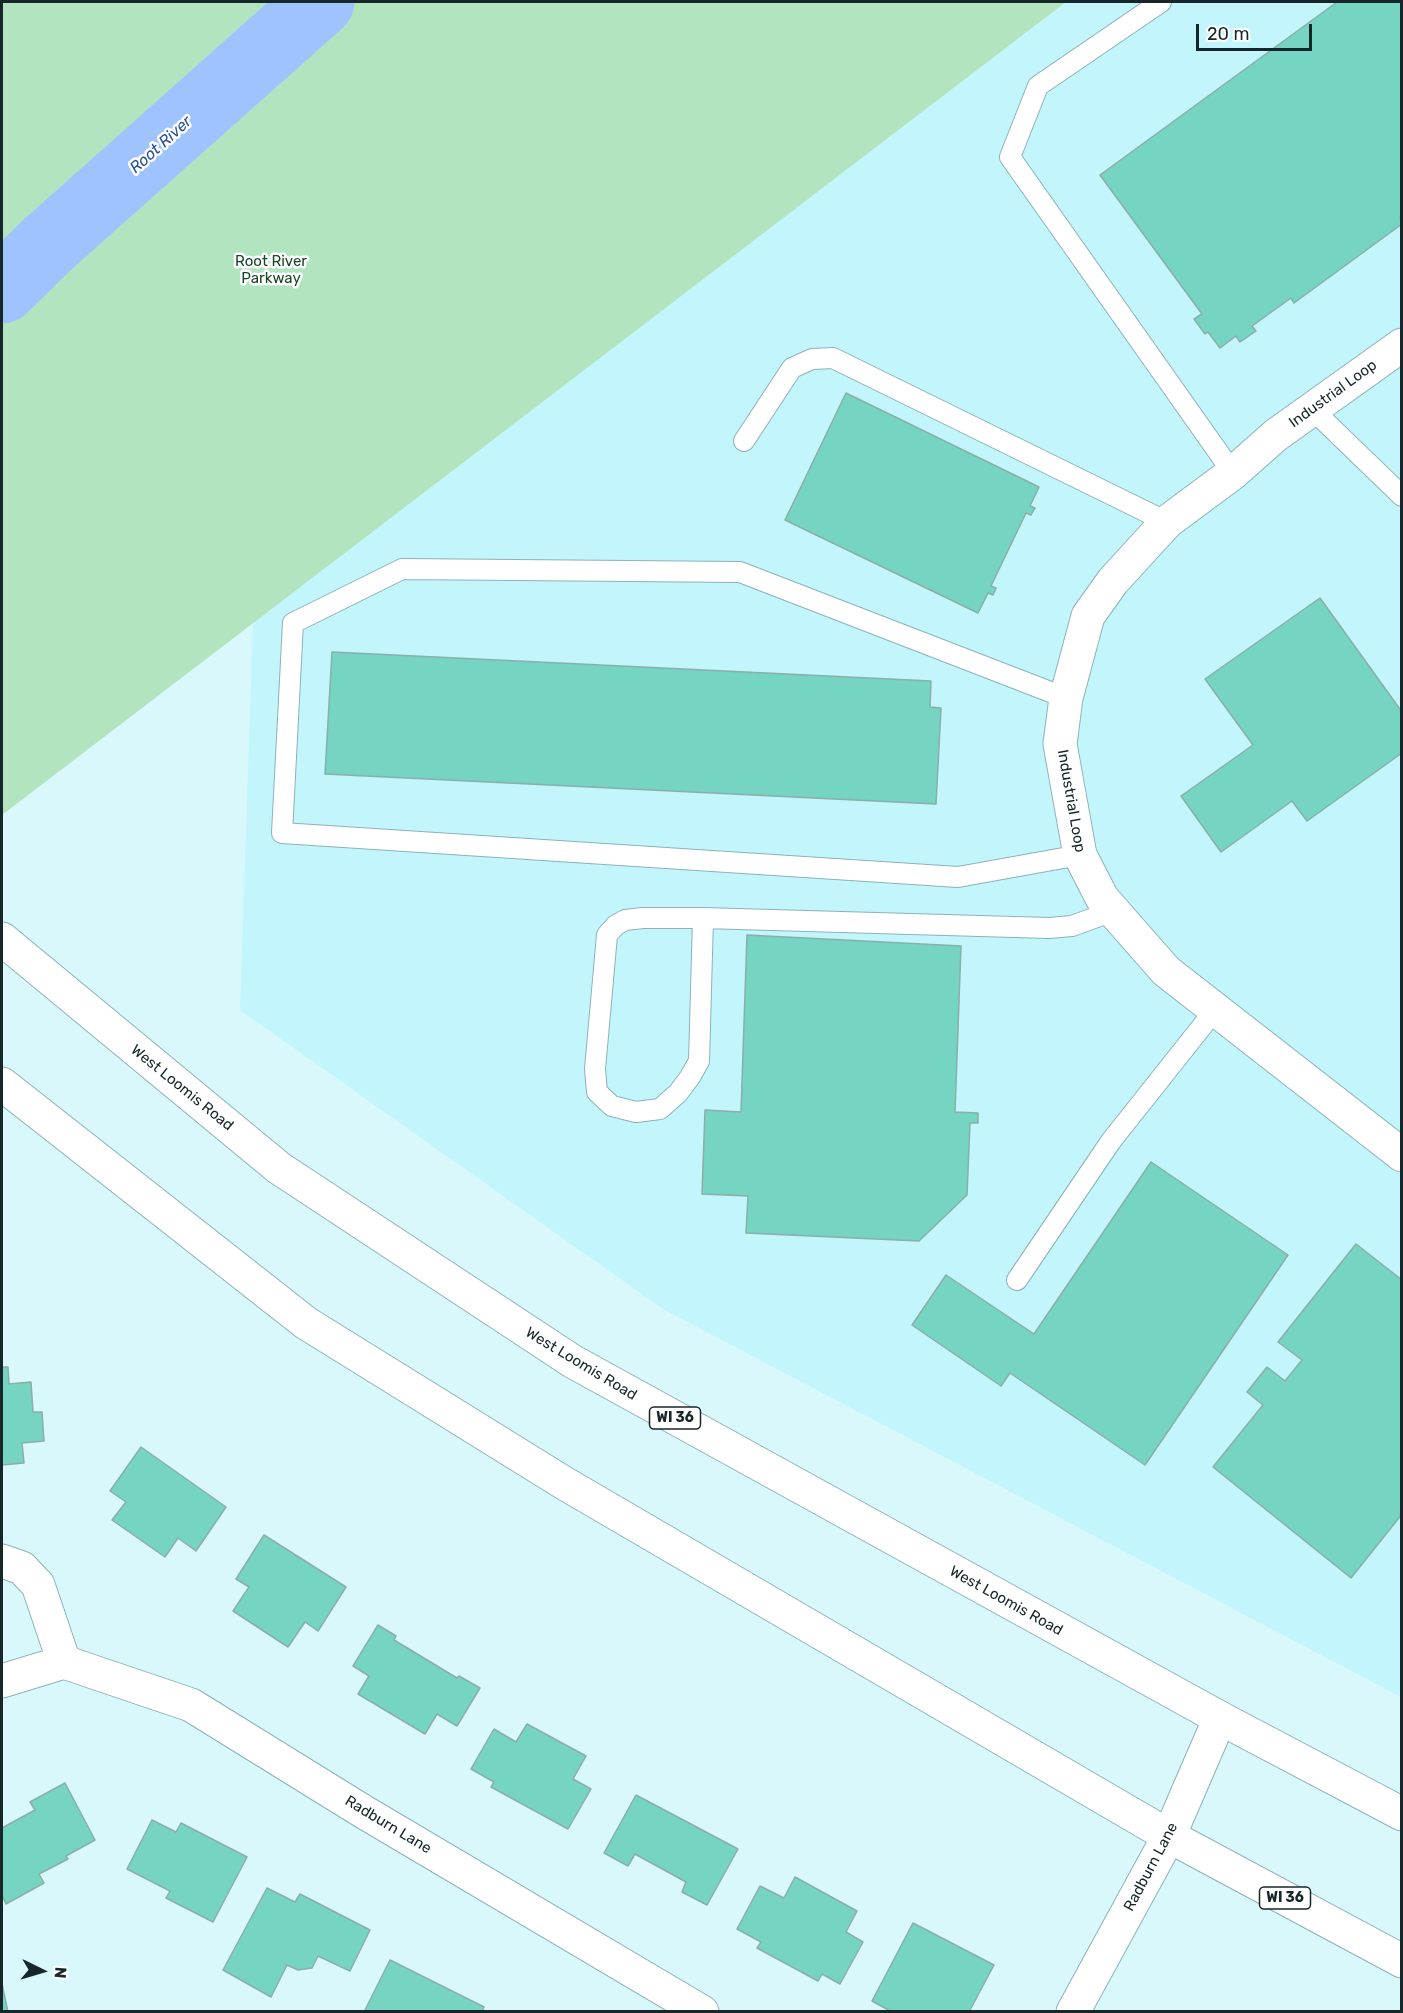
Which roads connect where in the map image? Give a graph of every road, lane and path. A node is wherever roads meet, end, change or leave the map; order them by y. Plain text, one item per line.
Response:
1 (1161, 2) edge
2 (1401, 345) edge
3 (1312, 409) junction
4 (744, 441) dead end
5 (1233, 473) junction
6 (1401, 496) edge
7 (1167, 522) junction
8 (1066, 698) junction
9 (1080, 855) junction
10 (1113, 911) junction
11 (703, 918) junction
12 (2, 939) edge
13 (1215, 1010) junction
14 (2, 1084) edge
15 (1401, 1155) edge
16 (1017, 1280) dead end
17 (2, 1561) edge
18 (64, 1662) junction
19 (2, 1681) edge
20 (1220, 1718) junction
21 (1401, 1815) edge
22 (1169, 1836) junction
23 (1401, 1960) edge
24 (702, 2012) edge
25 (1073, 2012) edge

1 - 5 lane
2 - 3 main road, Industrial Loop
3 - 5 main road, Industrial Loop
3 - 6 lane
4 - 7 lane
5 - 7 main road, Industrial Loop
7 - 8 main road, Industrial Loop
8 - 9 main road, Industrial Loop
8 - 9 lane
9 - 10 main road, Industrial Loop
10 - 11 lane
10 - 13 main road, Industrial Loop
11 - 11 lane
12 - 20 main road, West Loomis Road / WI 36
13 - 15 main road, Industrial Loop
13 - 16 lane
14 - 22 main road, WI 36
17 - 18 main road
18 - 19 main road
18 - 24 main road, Radburn Lane
20 - 21 main road, West Loomis Road / WI 36
20 - 22 main road, Radburn Lane
22 - 23 main road, WI 36
22 - 25 main road, Radburn Lane

